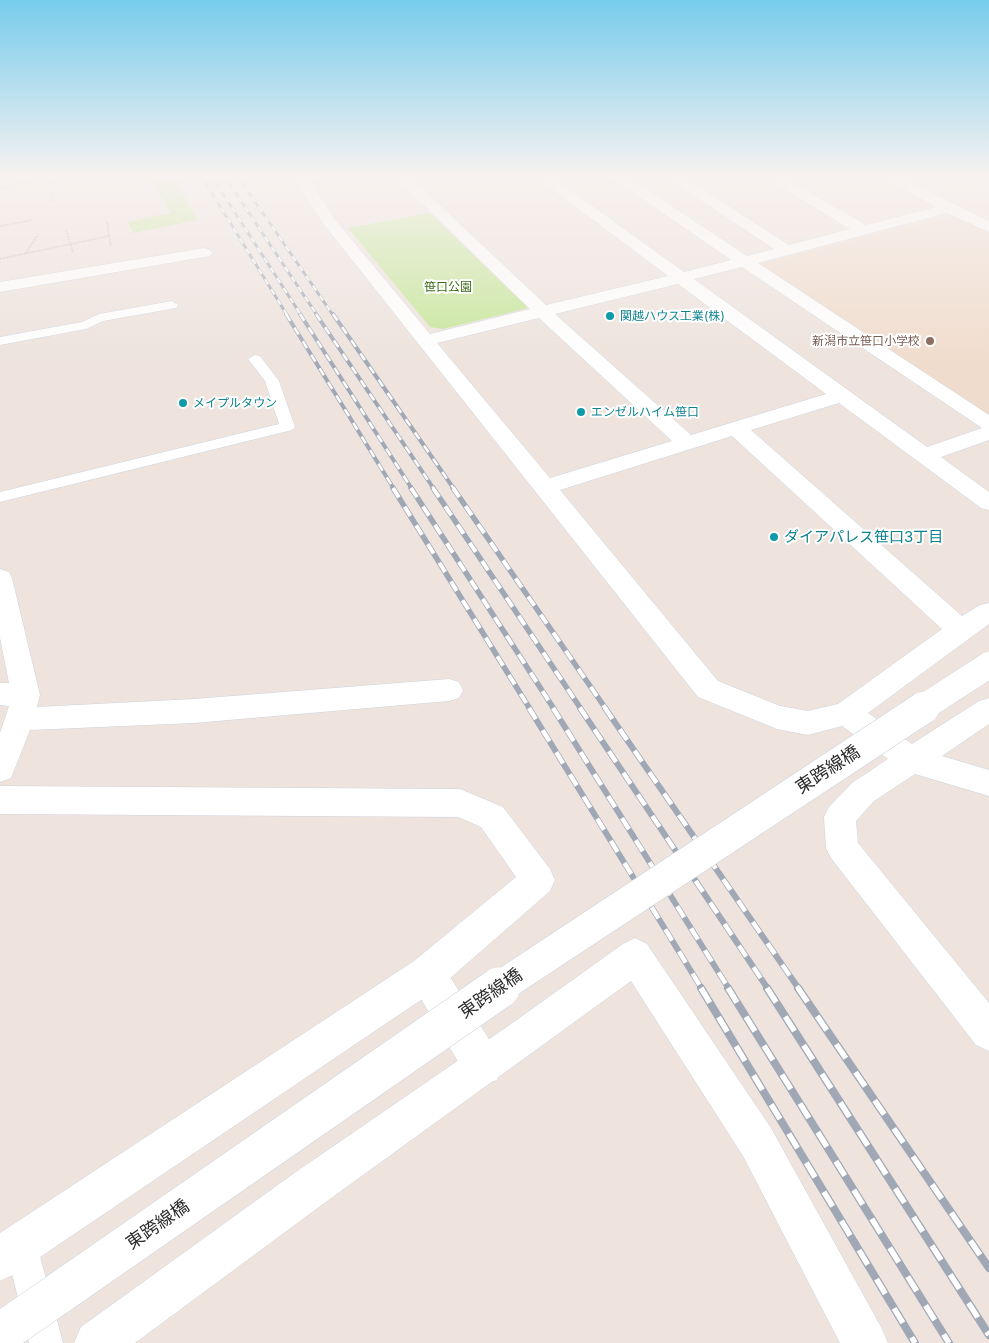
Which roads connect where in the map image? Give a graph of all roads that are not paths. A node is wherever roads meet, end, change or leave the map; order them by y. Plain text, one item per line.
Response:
1 (344, 240) edge
2 (467, 240) edge
3 (628, 240) edge
4 (711, 240) edge
5 (772, 240) edge
6 (828, 240) edge
7 (788, 250) junction
8 (204, 254) dead end
9 (744, 262) junction
10 (680, 278) junction
11 (0, 287) edge
12 (172, 304) dead end
13 (542, 311) junction
14 (426, 340) junction
15 (0, 341) edge
16 (255, 359) dead end
17 (843, 395) junction
18 (989, 424) edge
19 (736, 428) junction
20 (989, 433) edge
21 (687, 443) junction
22 (926, 455) junction
23 (545, 487) junction
24 (0, 497) edge
25 (989, 503) edge
26 (0, 578) edge
27 (989, 612) edge
28 (960, 630) junction
29 (989, 664) edge
30 (449, 690) dead end
31 (16, 703) edge
32 (989, 709) edge
33 (846, 713) junction
34 (912, 760) junction
35 (0, 768) edge
36 (989, 783) edge
37 (0, 800) edge
38 (427, 974) junction
39 (989, 1032) edge
40 (483, 1066) junction
41 (10, 1252) edge
42 (0, 1334) edge
43 (46, 1343) edge
44 (97, 1343) edge
45 (866, 1343) edge

1 - 14 street
2 - 13 street
3 - 10 street
4 - 9 street
5 - 7 street
6 - 7 street
7 - 9 street
8 - 11 street
9 - 10 street
9 - 18 street
10 - 13 street
10 - 17 street
12 - 15 lane
13 - 14 street
13 - 21 street
14 - 23 street
16 - 24 lane
17 - 19 street
17 - 22 street
19 - 21 street
19 - 28 street
20 - 22 street
21 - 23 street
22 - 25 street
23 - 33 street
26 - 31 street
27 - 28 street
28 - 33 street
29 - 42 street, 東跨線橋, bridge
30 - 31 street
31 - 35 street
32 - 34 street
33 - 34 street
34 - 36 street
34 - 39 street
37 - 38 street
38 - 40 street
38 - 41 street
40 - 44 street
40 - 45 street
41 - 43 lane

